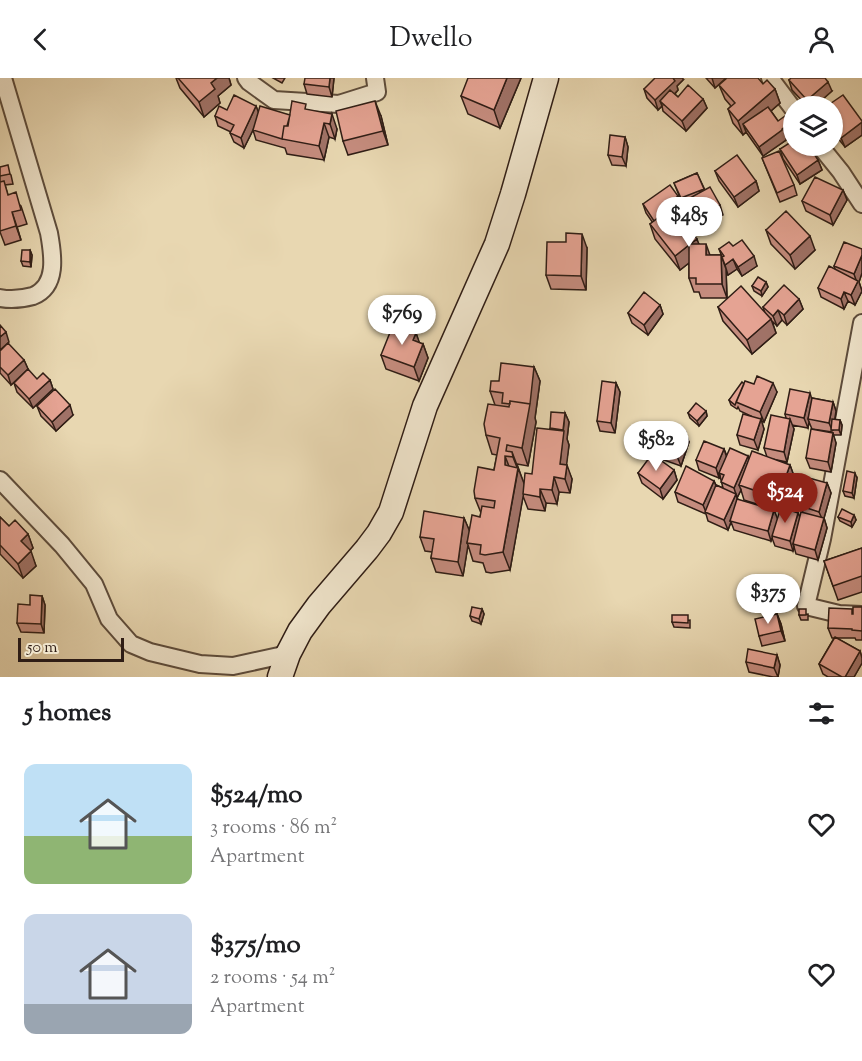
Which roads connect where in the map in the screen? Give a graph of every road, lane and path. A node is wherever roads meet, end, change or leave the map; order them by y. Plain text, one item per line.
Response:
1 (3, 78) edge
2 (246, 78) edge
3 (375, 78) edge
4 (546, 78) edge
5 (770, 78) edge
6 (784, 96) edge
7 (828, 156) edge
8 (862, 204) edge
9 (0, 298) edge
10 (862, 324) edge
11 (0, 480) edge
12 (862, 615) edge
13 (288, 654) junction
14 (280, 677) edge

1 - 9 street
2 - 3 street
4 - 13 main road
5 - 6 street
7 - 8 street
10 - 12 street
11 - 13 street
13 - 14 main road

